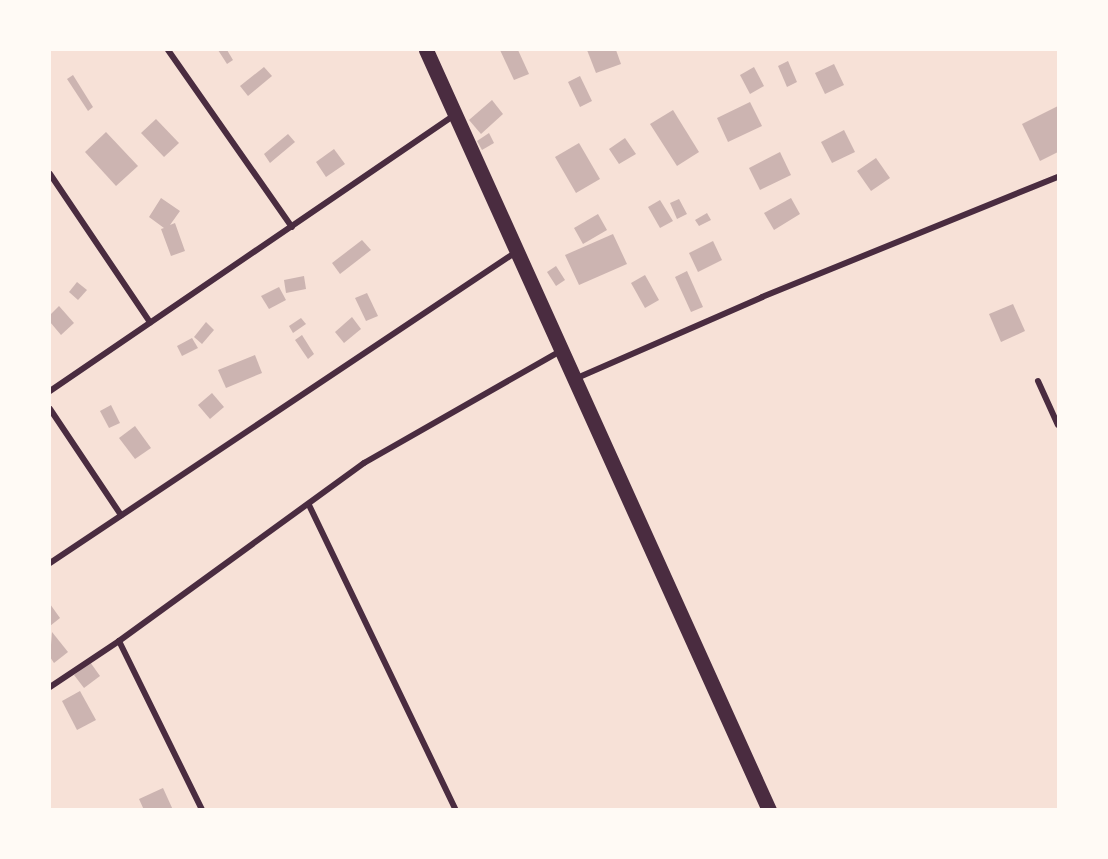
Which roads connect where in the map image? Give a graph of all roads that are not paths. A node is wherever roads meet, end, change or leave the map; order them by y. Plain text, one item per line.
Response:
1 (168, 50) edge
2 (426, 50) edge
3 (456, 114) junction
4 (50, 174) edge
5 (1059, 177) edge
6 (292, 227) junction
7 (519, 250) junction
8 (150, 322) junction
9 (564, 349) junction
10 (577, 378) junction
11 (1038, 381) dead end
12 (50, 391) edge
13 (50, 409) edge
14 (1059, 425) edge
15 (309, 505) junction
16 (121, 515) junction
17 (50, 563) edge
18 (119, 641) junction
19 (50, 687) edge
20 (202, 810) edge
21 (456, 810) edge
22 (769, 810) edge

1 - 6 street
2 - 3 main road
3 - 6 street
3 - 7 main road
4 - 8 street
5 - 10 street
6 - 8 street
7 - 9 main road
7 - 16 street
8 - 12 street
9 - 10 main road
9 - 15 street
10 - 22 main road
11 - 14 street
13 - 16 street
15 - 18 street
15 - 21 street
16 - 17 street
18 - 19 street
18 - 20 street

